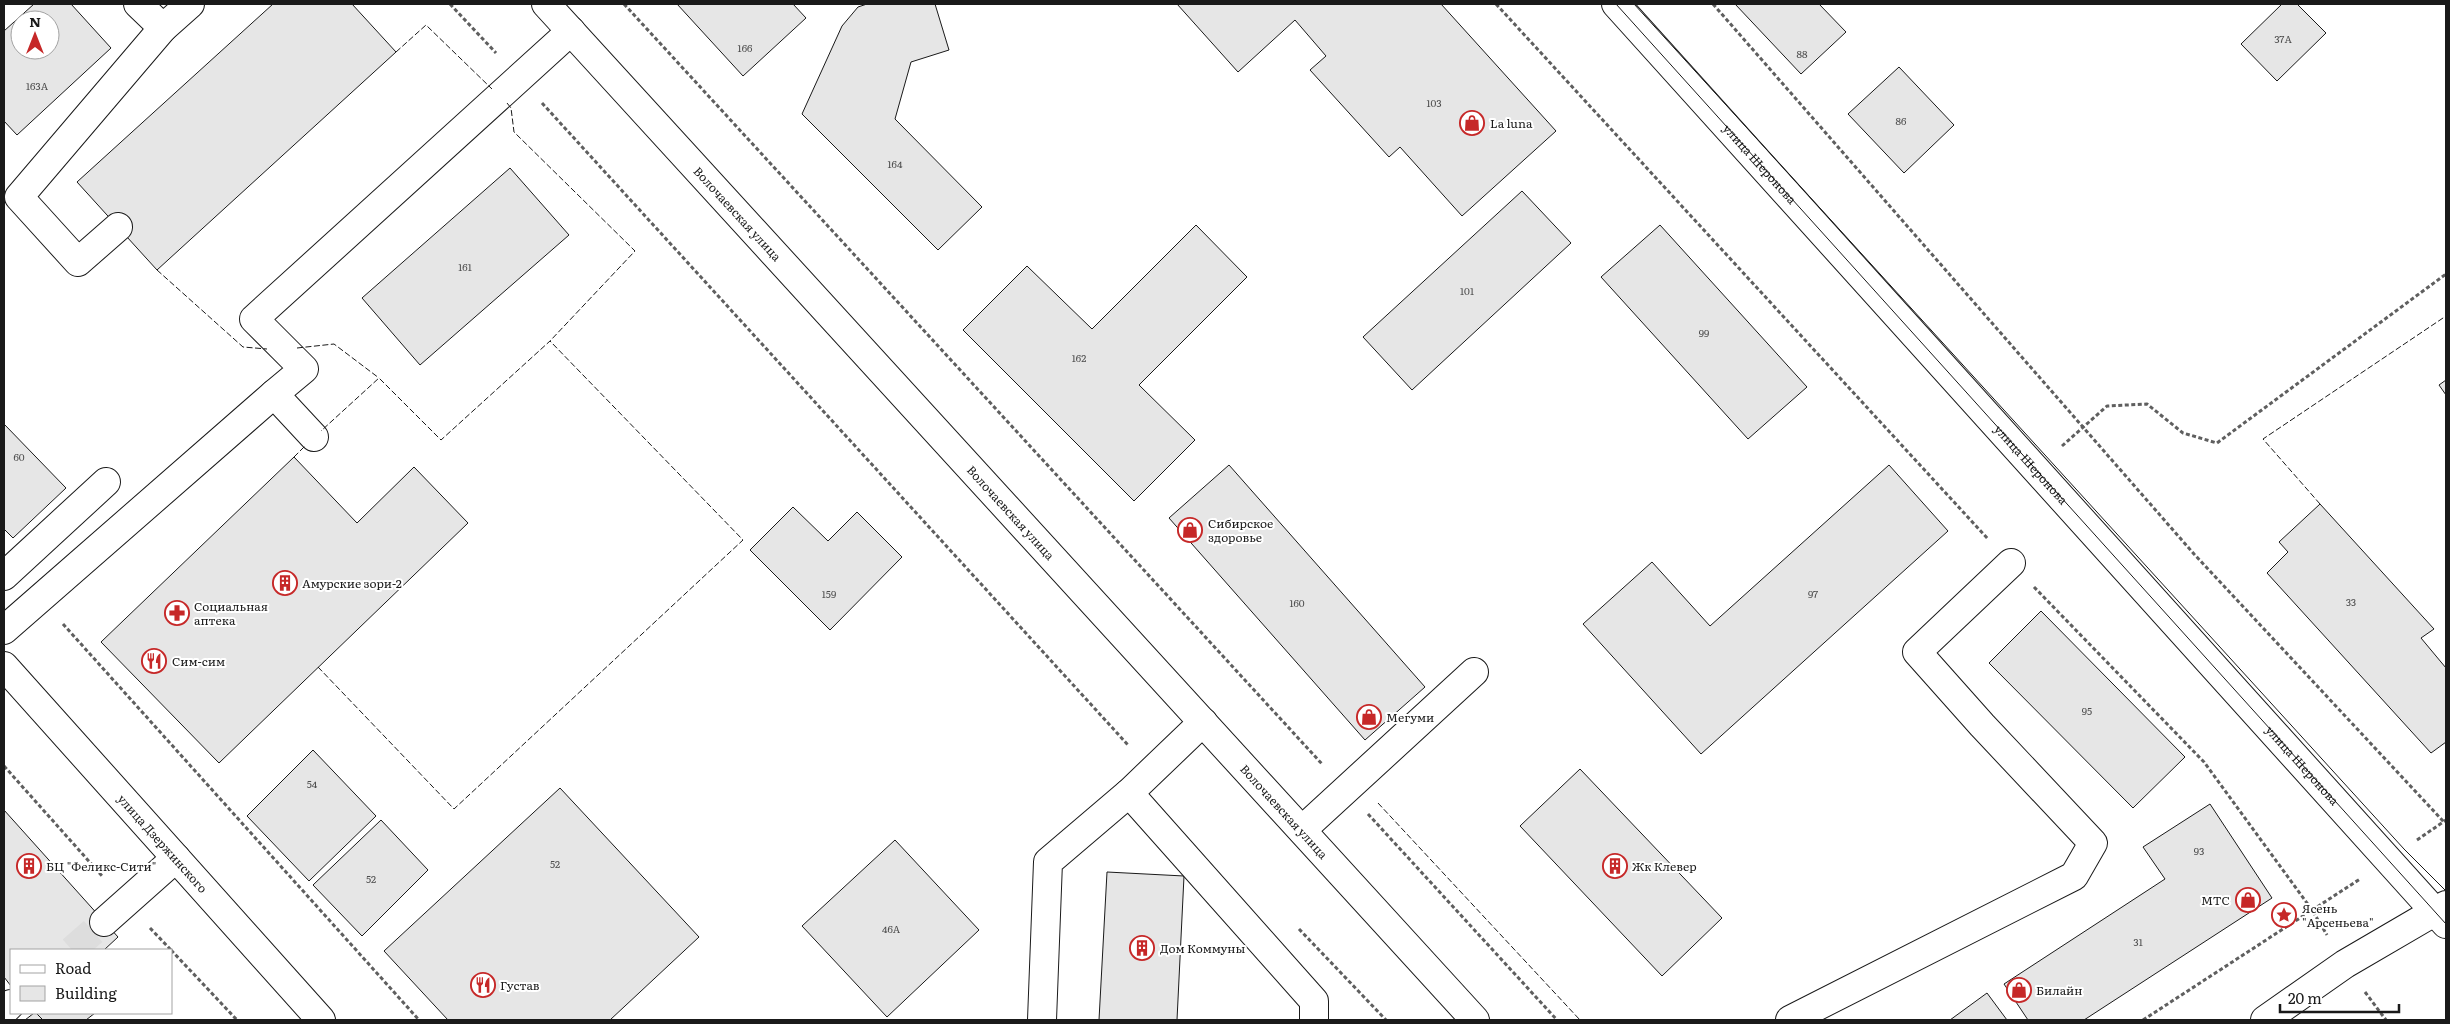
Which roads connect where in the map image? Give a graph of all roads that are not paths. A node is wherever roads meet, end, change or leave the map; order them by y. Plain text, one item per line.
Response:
1 (138, 4) edge
2 (190, 4) edge
3 (546, 4) edge
4 (1616, 4) edge
5 (163, 28) junction
6 (571, 31) junction
7 (118, 227) dead end
8 (274, 394) junction
9 (314, 437) dead end
10 (106, 482) dead end
11 (2011, 563) road end
12 (4, 576) edge
13 (4, 630) edge
14 (4, 666) edge
15 (1474, 672) dead end
16 (1203, 722) junction
17 (1129, 793) junction
18 (1302, 830) junction
19 (176, 858) junction
20 (2443, 914) edge
21 (104, 922) tunnel mouth
22 (321, 1020) edge
23 (1042, 1020) edge
24 (1314, 1020) edge
25 (1475, 1020) edge
26 (1790, 1020) edge
27 (2265, 1020) edge

1 - 5 main road
2 - 5 main road
3 - 6 main road, Волочаевская улица
4 - 20 main road, улица Шеронова
5 - 7 main road
6 - 8 main road
6 - 16 main road, Волочаевская улица
8 - 9 main road
8 - 13 main road
10 - 12 main road
11 - 26 main road
14 - 19 main road, улица Дзержинского
15 - 18 main road
16 - 17 main road
16 - 18 main road, Волочаевская улица
17 - 23 main road
17 - 24 main road
18 - 25 main road, Волочаевская улица
19 - 21 main road
19 - 22 main road, улица Дзержинского
20 - 27 main road

